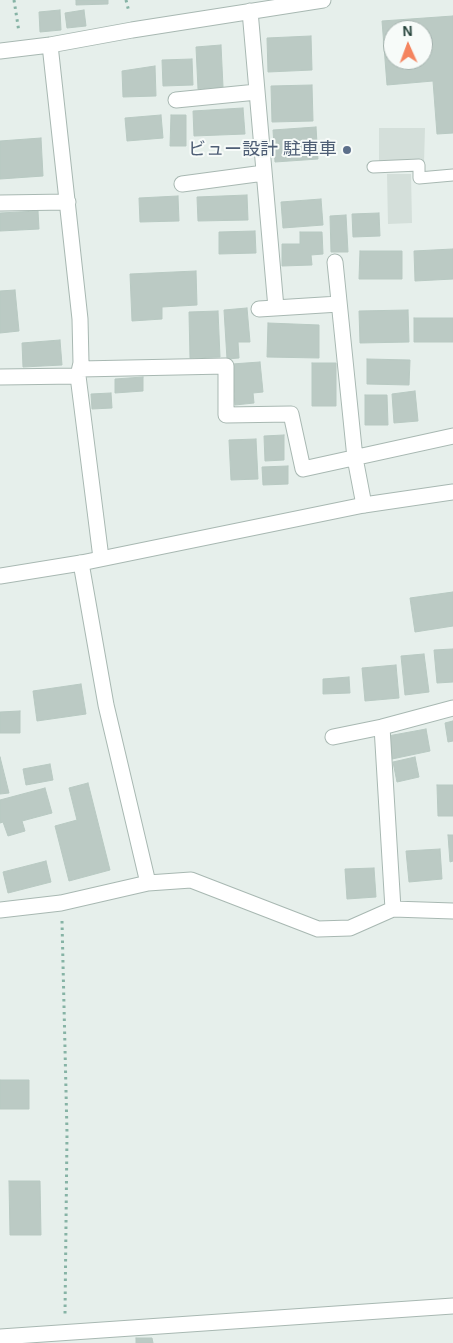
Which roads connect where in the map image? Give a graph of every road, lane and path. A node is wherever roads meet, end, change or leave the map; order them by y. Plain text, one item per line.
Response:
1 (14, 0) edge
2 (323, 0) edge
3 (250, 11) junction
4 (50, 45) junction
5 (21, 48) junction
6 (0, 51) edge
7 (257, 92) junction
8 (176, 100) dead end
9 (373, 166) dead end
10 (264, 173) junction
11 (453, 175) edge
12 (182, 184) dead end
13 (68, 202) junction
14 (0, 203) edge
15 (335, 262) dead end
16 (339, 304) junction
17 (276, 308) junction
18 (258, 309) dead end
19 (79, 372) junction
20 (0, 378) edge
21 (453, 436) edge
22 (354, 458) junction
23 (453, 492) edge
24 (364, 505) junction
25 (101, 558) junction
26 (81, 563) junction
27 (0, 576) edge
28 (453, 708) edge
29 (382, 727) junction
30 (333, 736) dead end
31 (148, 883) junction
32 (61, 902) junction
33 (393, 909) junction
34 (0, 910) edge
35 (453, 911) edge
36 (453, 1306) edge
37 (65, 1332) junction
38 (0, 1337) edge

1 - 5 path
2 - 3 street
3 - 4 street
3 - 7 street
4 - 5 street
4 - 13 street
5 - 6 street
7 - 8 street
7 - 10 street
9 - 11 lane
10 - 12 street
10 - 17 street
13 - 14 street
13 - 19 street
15 - 16 street
16 - 17 street
16 - 22 street
17 - 18 street
19 - 20 street
19 - 22 street
19 - 25 street
21 - 22 street
22 - 24 street
23 - 24 street
24 - 25 street
25 - 26 street
26 - 27 street
26 - 31 street
28 - 29 street
29 - 30 street
29 - 33 street
31 - 32 street
31 - 33 street
32 - 34 street
32 - 37 path
33 - 35 street
36 - 37 street
37 - 38 street

